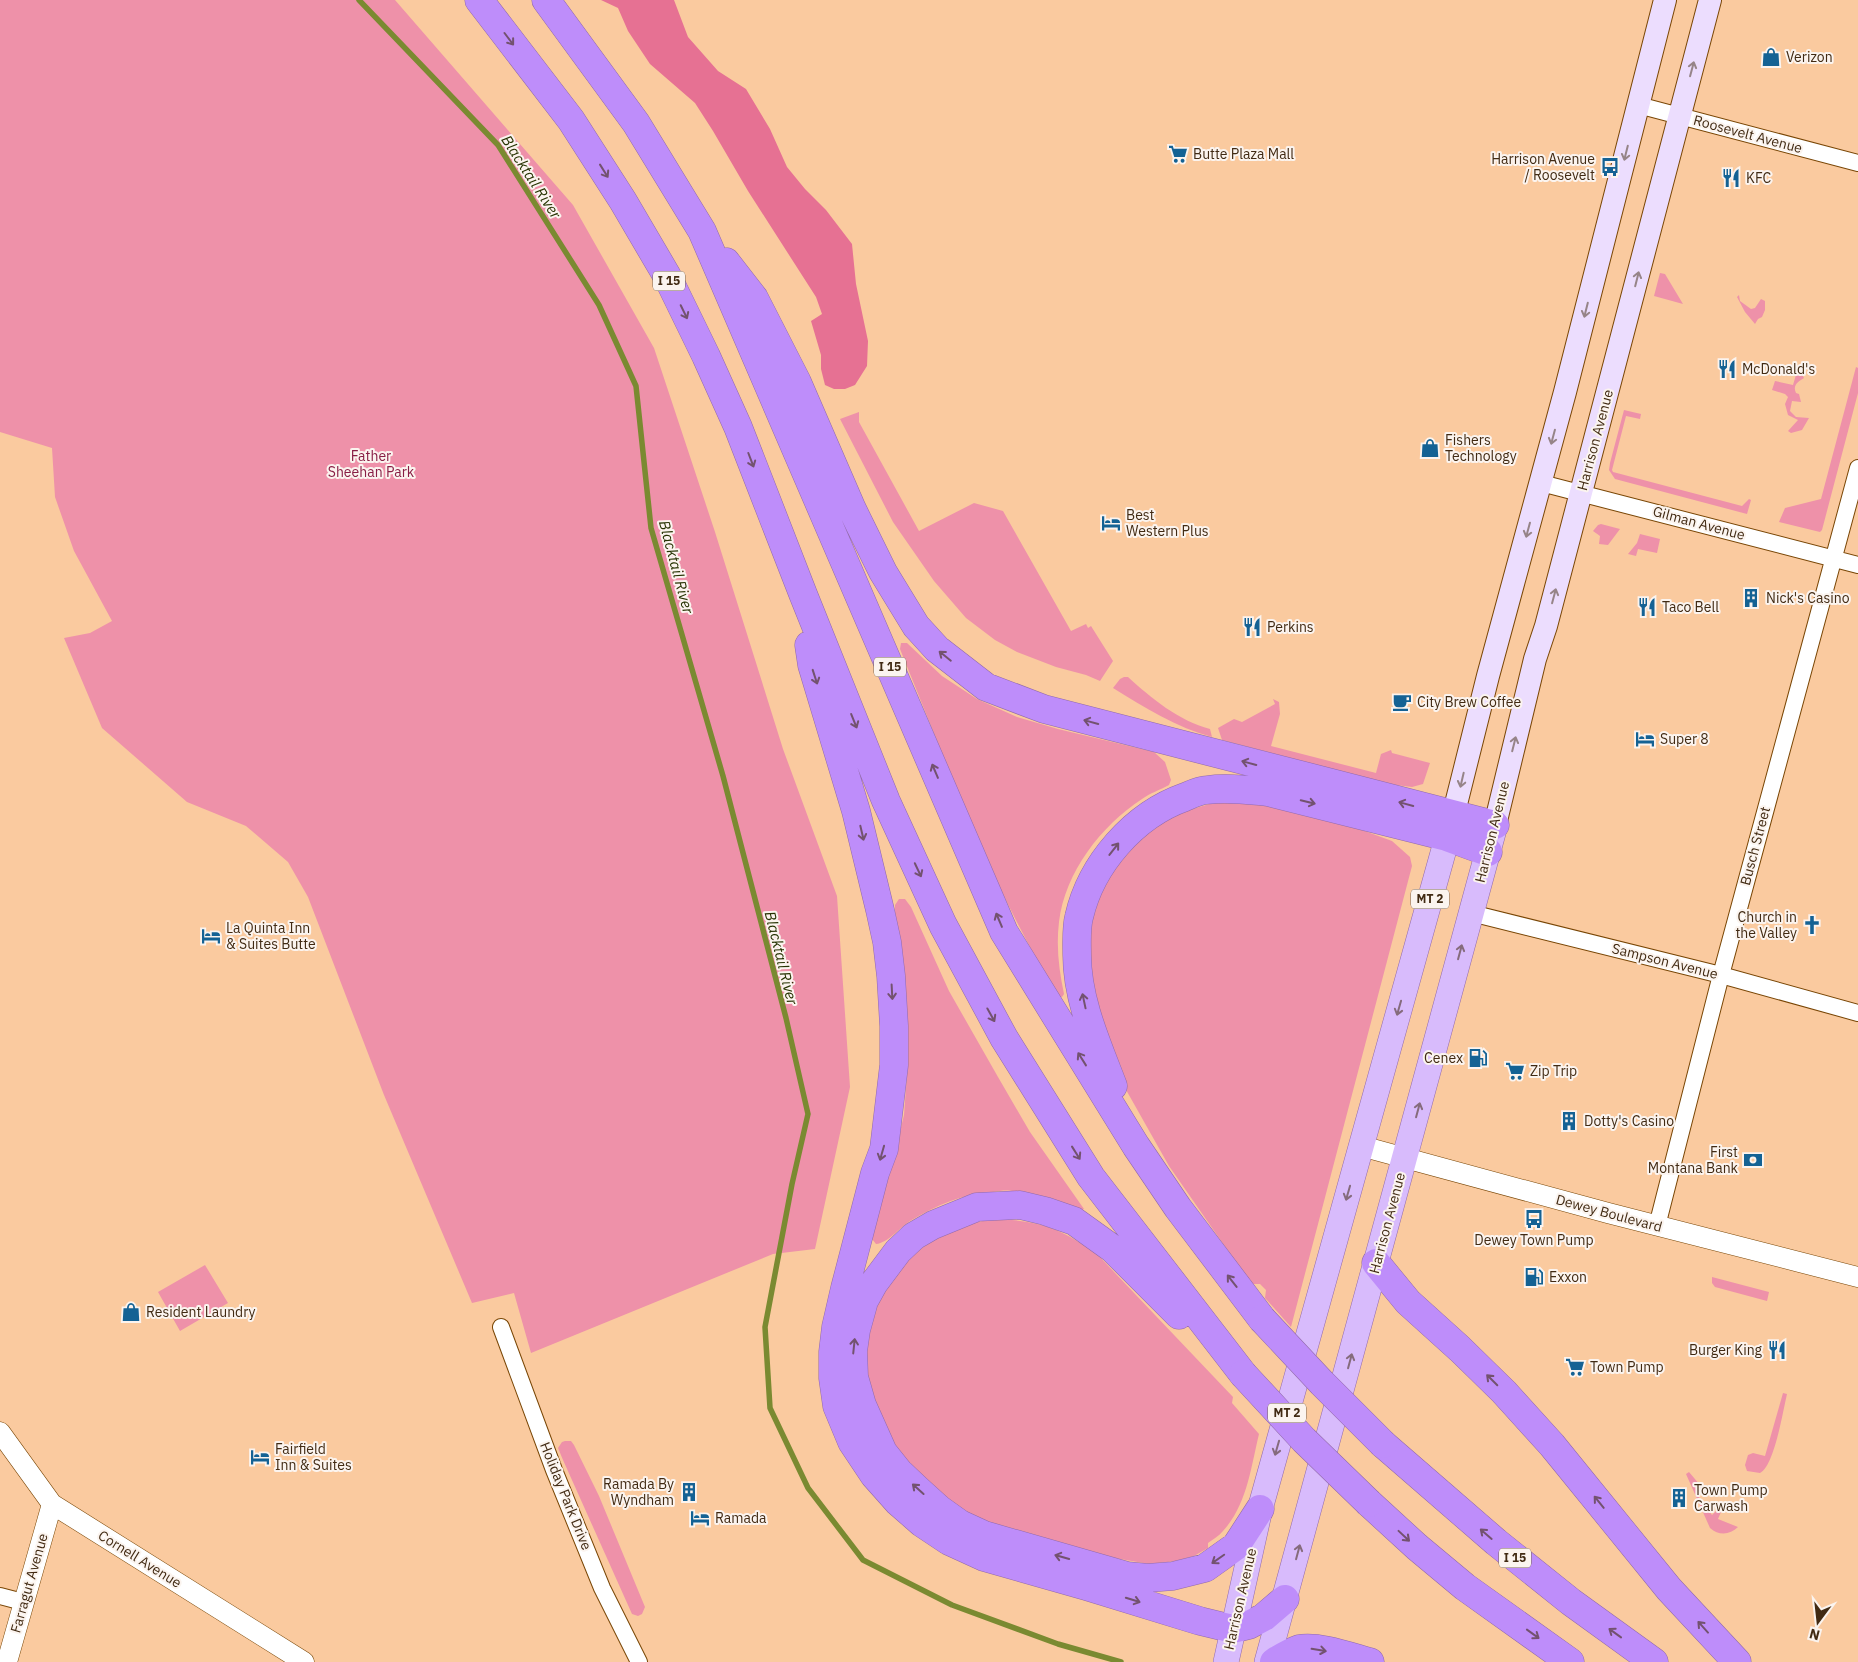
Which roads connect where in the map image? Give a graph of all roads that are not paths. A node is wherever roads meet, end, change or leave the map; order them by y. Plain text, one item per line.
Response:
1 (479, 0) edge
2 (546, 0) edge
3 (1666, 0) edge
4 (1710, 0) edge
5 (1638, 106) junction
6 (1680, 116) junction
7 (1858, 163) edge
8 (702, 231) junction
9 (1858, 468) edge
10 (1541, 482) junction
11 (1581, 493) junction
12 (1833, 559) junction
13 (1858, 565) edge
14 (803, 594) junction
15 (1495, 826) junction
16 (1450, 827) junction
17 (1488, 852) junction
18 (1471, 912) junction
19 (1721, 974) junction
20 (1858, 1013) edge
21 (1136, 1146) junction
22 (1361, 1146) junction
23 (1405, 1157) junction
24 (1657, 1226) junction
25 (1376, 1263) junction
26 (1858, 1277) edge
27 (501, 1327) dead end
28 (1243, 1374) junction
29 (1, 1436) edge
30 (52, 1504) junction
31 (1260, 1509) junction
32 (0, 1596) edge
33 (1285, 1599) junction
34 (23, 1602) junction
35 (1233, 1629) junction
36 (7, 1662) edge
37 (304, 1662) edge
38 (639, 1662) edge
39 (1226, 1662) edge
40 (1267, 1662) edge
41 (1274, 1662) edge
42 (1370, 1662) edge
43 (1570, 1662) edge
44 (1654, 1662) edge
45 (1736, 1662) edge

1 -> 14 highway, I 15
2 - 8 highway, I 15
3 - 5 main road, Harrison Avenue / MT 2
6 -> 4 main road, Harrison Avenue
5 - 6 street, Roosevelt Avenue
5 -> 10 main road, Harrison Avenue / MT 2
6 - 7 street, Roosevelt Avenue
11 -> 6 main road, Harrison Avenue
16 -> 8 highway
21 -> 8 highway, I 15
9 - 12 street, Busch Street
10 - 11 street, Gilman Avenue
10 -> 16 main road, Harrison Avenue / MT 2
11 - 12 street, Gilman Avenue
15 -> 11 main road, Harrison Avenue
12 - 13 street, Gilman Avenue
12 - 19 street, Busch Street
14 -> 28 highway, I 15
14 -> 35 highway
15 - 16 highway
15 - 17 main road, Harrison Avenue
16 - 17 highway
21 -> 16 highway
16 -> 22 main road, Harrison Avenue / MT 2
17 - 18 main road, Harrison Avenue
18 - 19 street, Sampson Avenue
23 -> 18 main road, Harrison Avenue
19 - 20 street, Sampson Avenue
19 - 24 street, Busch Street
44 -> 21 highway, I 15, bridge
22 - 23 street, Dewey Boulevard
22 -> 31 main road, Harrison Avenue / MT 2
23 - 24 street, Dewey Boulevard
23 - 25 main road, Harrison Avenue
24 - 26 street, Dewey Boulevard
33 -> 25 main road, Harrison Avenue
45 -> 25 highway
27 - 38 street, Holiday Park Drive
31 -> 28 highway
28 -> 43 highway, I 15, bridge
29 - 30 street, Cornell Avenue
30 - 34 street, Farragut Avenue
30 - 37 street, Cornell Avenue
31 - 35 main road, Harrison Avenue / MT 2
32 - 34 street
33 - 35 highway
33 - 40 main road, Harrison Avenue
34 - 36 street, Farragut Avenue
35 - 39 main road, Harrison Avenue
41 -> 42 highway

